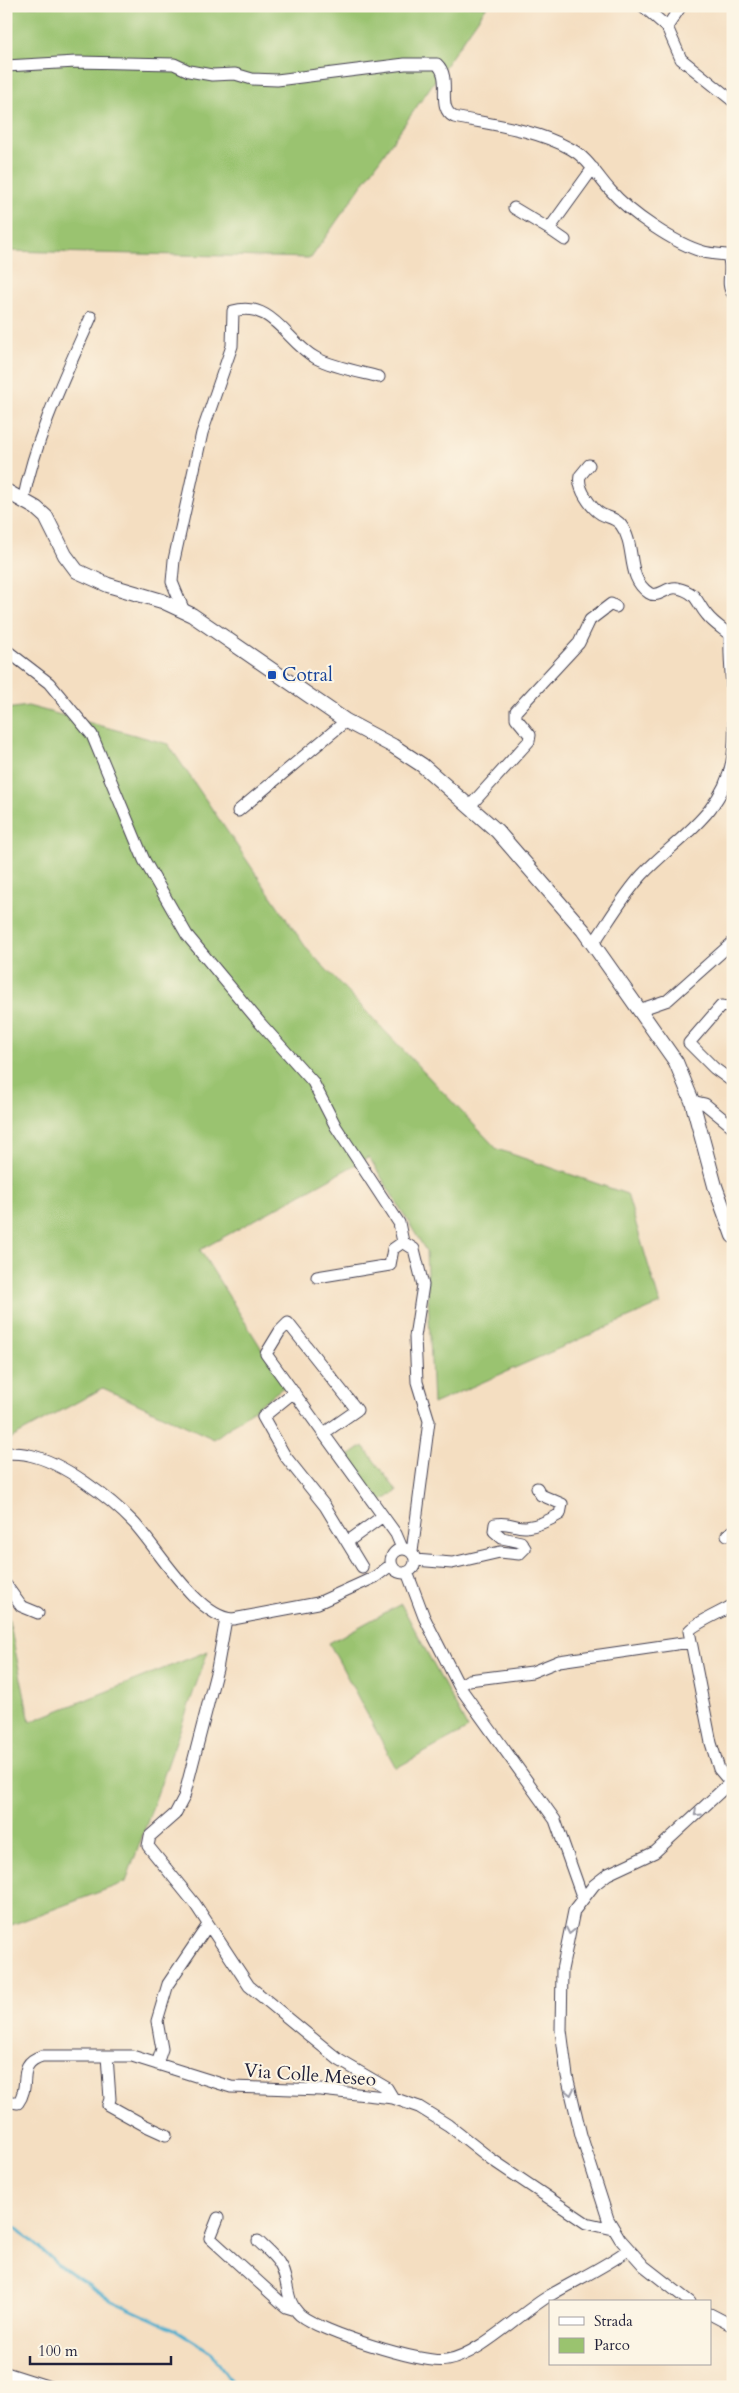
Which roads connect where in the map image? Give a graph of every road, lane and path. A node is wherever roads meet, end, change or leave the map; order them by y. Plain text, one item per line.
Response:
1 (642, 6) edge
2 (681, 6) edge
3 (667, 27) junction
4 (6, 66) edge
5 (733, 101) edge
6 (593, 168) junction
7 (514, 208) dead end
8 (549, 229) junction
9 (565, 240) dead end
10 (733, 294) edge
11 (91, 317) dead end
12 (379, 377) dead end
13 (589, 465) dead end
14 (6, 492) edge
15 (23, 501) junction
16 (616, 607) dead end
17 (184, 611) junction
18 (6, 650) edge
19 (346, 721) junction
20 (470, 806) junction
21 (238, 812) dead end
22 (733, 942) edge
23 (593, 944) junction
24 (728, 1007) dead end
25 (639, 1010) junction
26 (733, 1082) edge
27 (692, 1101) junction
28 (733, 1127) edge
29 (733, 1236) edge
30 (403, 1242) junction
31 (317, 1277) dead end
32 (294, 1392) junction
33 (324, 1433) junction
34 (6, 1452) edge
35 (537, 1488) dead end
36 (383, 1516) junction
37 (347, 1542) junction
38 (410, 1553) junction
39 (391, 1565) junction
40 (362, 1568) dead end
41 (407, 1572) junction
42 (6, 1585) edge
43 (733, 1605) edge
44 (38, 1613) dead end
45 (226, 1619) junction
46 (690, 1642) junction
47 (459, 1686) junction
48 (731, 1781) edge
49 (583, 1900) junction
50 (208, 1925) junction
51 (107, 2056) junction
52 (157, 2064) junction
53 (393, 2098) junction
54 (6, 2101) edge
55 (166, 2135) dead end
56 (218, 2218) dead end
57 (613, 2229) junction
58 (258, 2241) dead end
59 (628, 2250) junction
60 (687, 2300) edge
61 (296, 2310) junction
62 (712, 2315) edge
63 (733, 2326) edge
64 (6, 2372) edge
65 (50, 2387) edge

1 - 3 street
2 - 3 street
3 - 5 street
4 - 6 street
6 - 8 street
6 - 10 street
7 - 8 street
8 - 9 street
11 - 15 street
12 - 17 street
13 - 23 street
14 - 15 main road
15 - 17 main road
16 - 20 street
17 - 19 main road
18 - 30 street
19 - 20 main road
19 - 21 street
20 - 23 main road
22 - 25 street
23 - 25 main road
24 - 26 street
25 - 27 main road
27 - 28 street
27 - 29 main road
30 - 31 street
30 - 38 street
32 - 33 street
32 - 33 street
32 - 37 street
33 - 36 street
34 - 45 street
35 - 38 street
36 - 37 street
36 - 38 street
37 - 40 street
38 - 39 street
38 - 41 street
39 - 41 street
39 - 45 street
41 - 47 street
42 - 44 street
43 - 46 street
45 - 50 street
46 - 47 street
46 - 48 street
47 - 49 street
48 -> 49 street
49 -> 57 street
50 - 52 street
50 - 53 street
51 - 52 street, Via Colle Meseo
51 - 54 street, Via Colle Meseo
51 - 55 street
52 - 53 street, Via Colle Meseo
53 - 57 street, Via Colle Meseo
56 - 61 street
57 - 59 street
58 - 61 street
59 - 60 street
59 - 61 street
62 - 63 street
64 - 65 street

